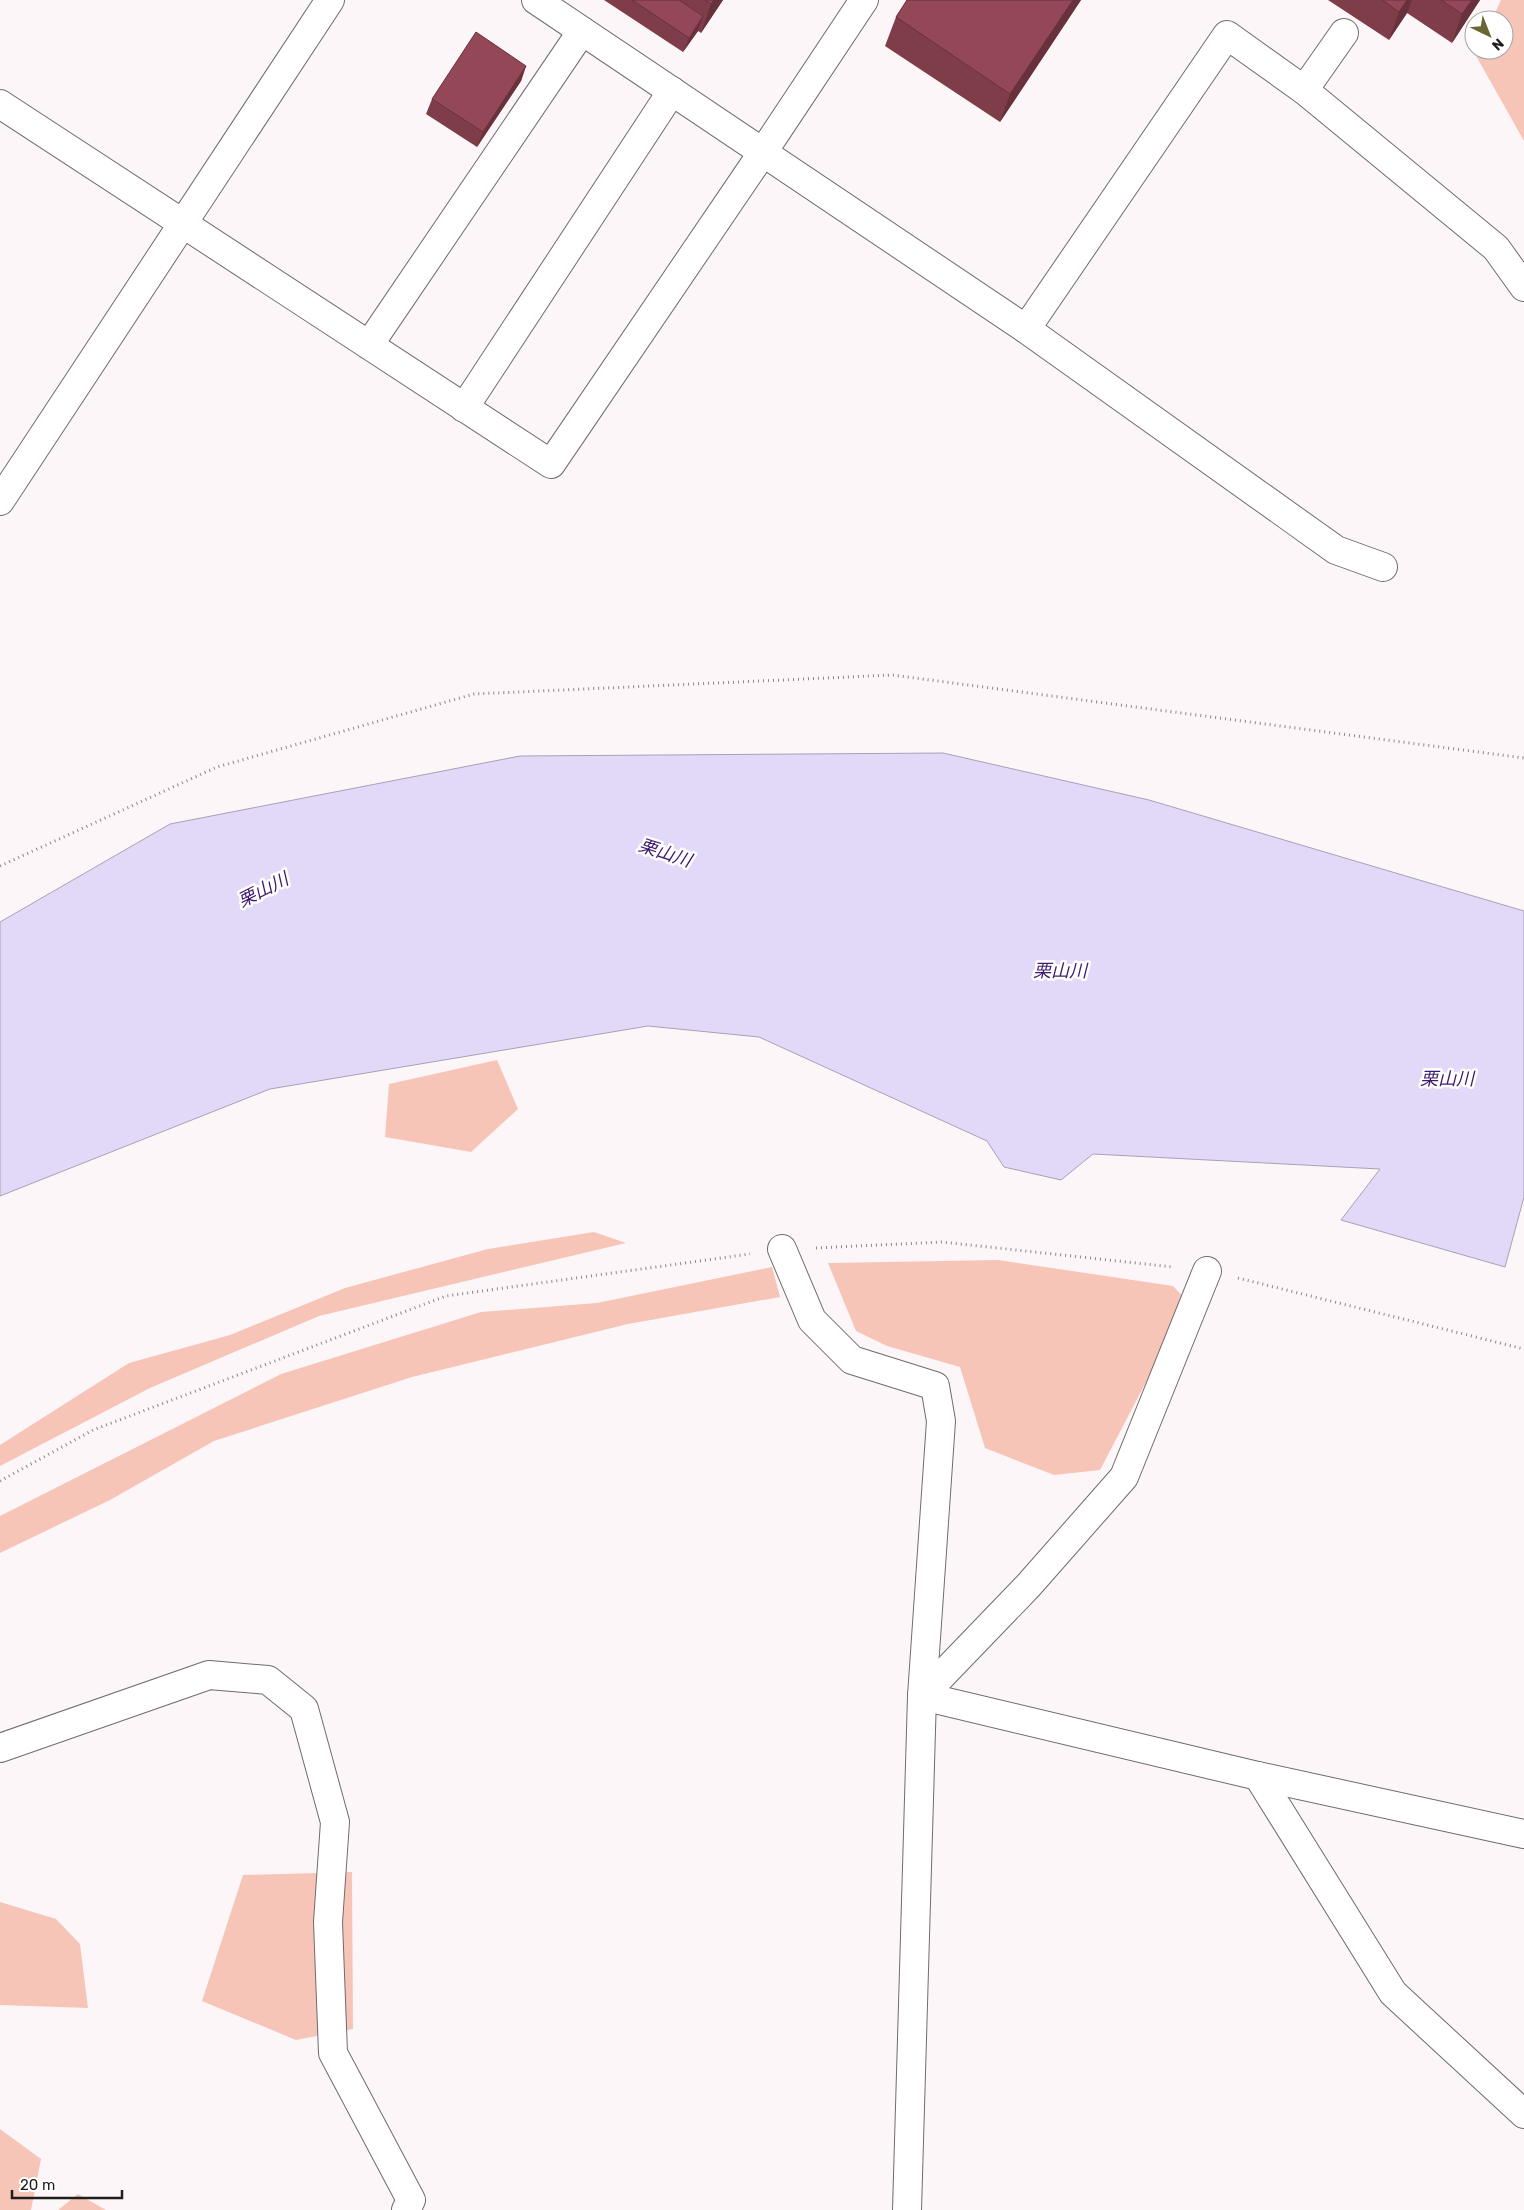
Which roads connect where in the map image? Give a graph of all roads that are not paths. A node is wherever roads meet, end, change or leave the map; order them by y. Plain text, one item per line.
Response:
1 (330, 0) edge
2 (536, 0) edge
3 (864, 0) edge
4 (582, 31) junction
5 (1344, 33) dead end
6 (1304, 90) junction
7 (672, 91) junction
8 (0, 104) edge
9 (764, 152) junction
10 (183, 223) junction
11 (1524, 286) edge
12 (1026, 329) junction
13 (369, 345) junction
14 (464, 408) junction
15 (0, 501) edge
16 (1383, 568) dead end
17 (782, 1249) road end
18 (1208, 1271) road end
19 (922, 1696) junction
20 (0, 1748) edge
21 (1258, 1776) junction
22 (1524, 1834) edge
23 (1524, 2114) edge
24 (406, 2210) edge
25 (907, 2210) edge

1 - 10 street
2 - 4 street
3 - 9 street
4 - 7 street
4 - 13 street
5 - 6 street
6 - 11 street
6 - 12 street
7 - 9 street
7 - 14 street
8 - 10 street
9 - 12 street
9 - 14 street
10 - 13 street
10 - 15 street
12 - 16 street
13 - 14 street
17 - 19 street
18 - 19 street
19 - 21 street
19 - 25 street
20 - 24 street
21 - 22 street
21 - 23 street

